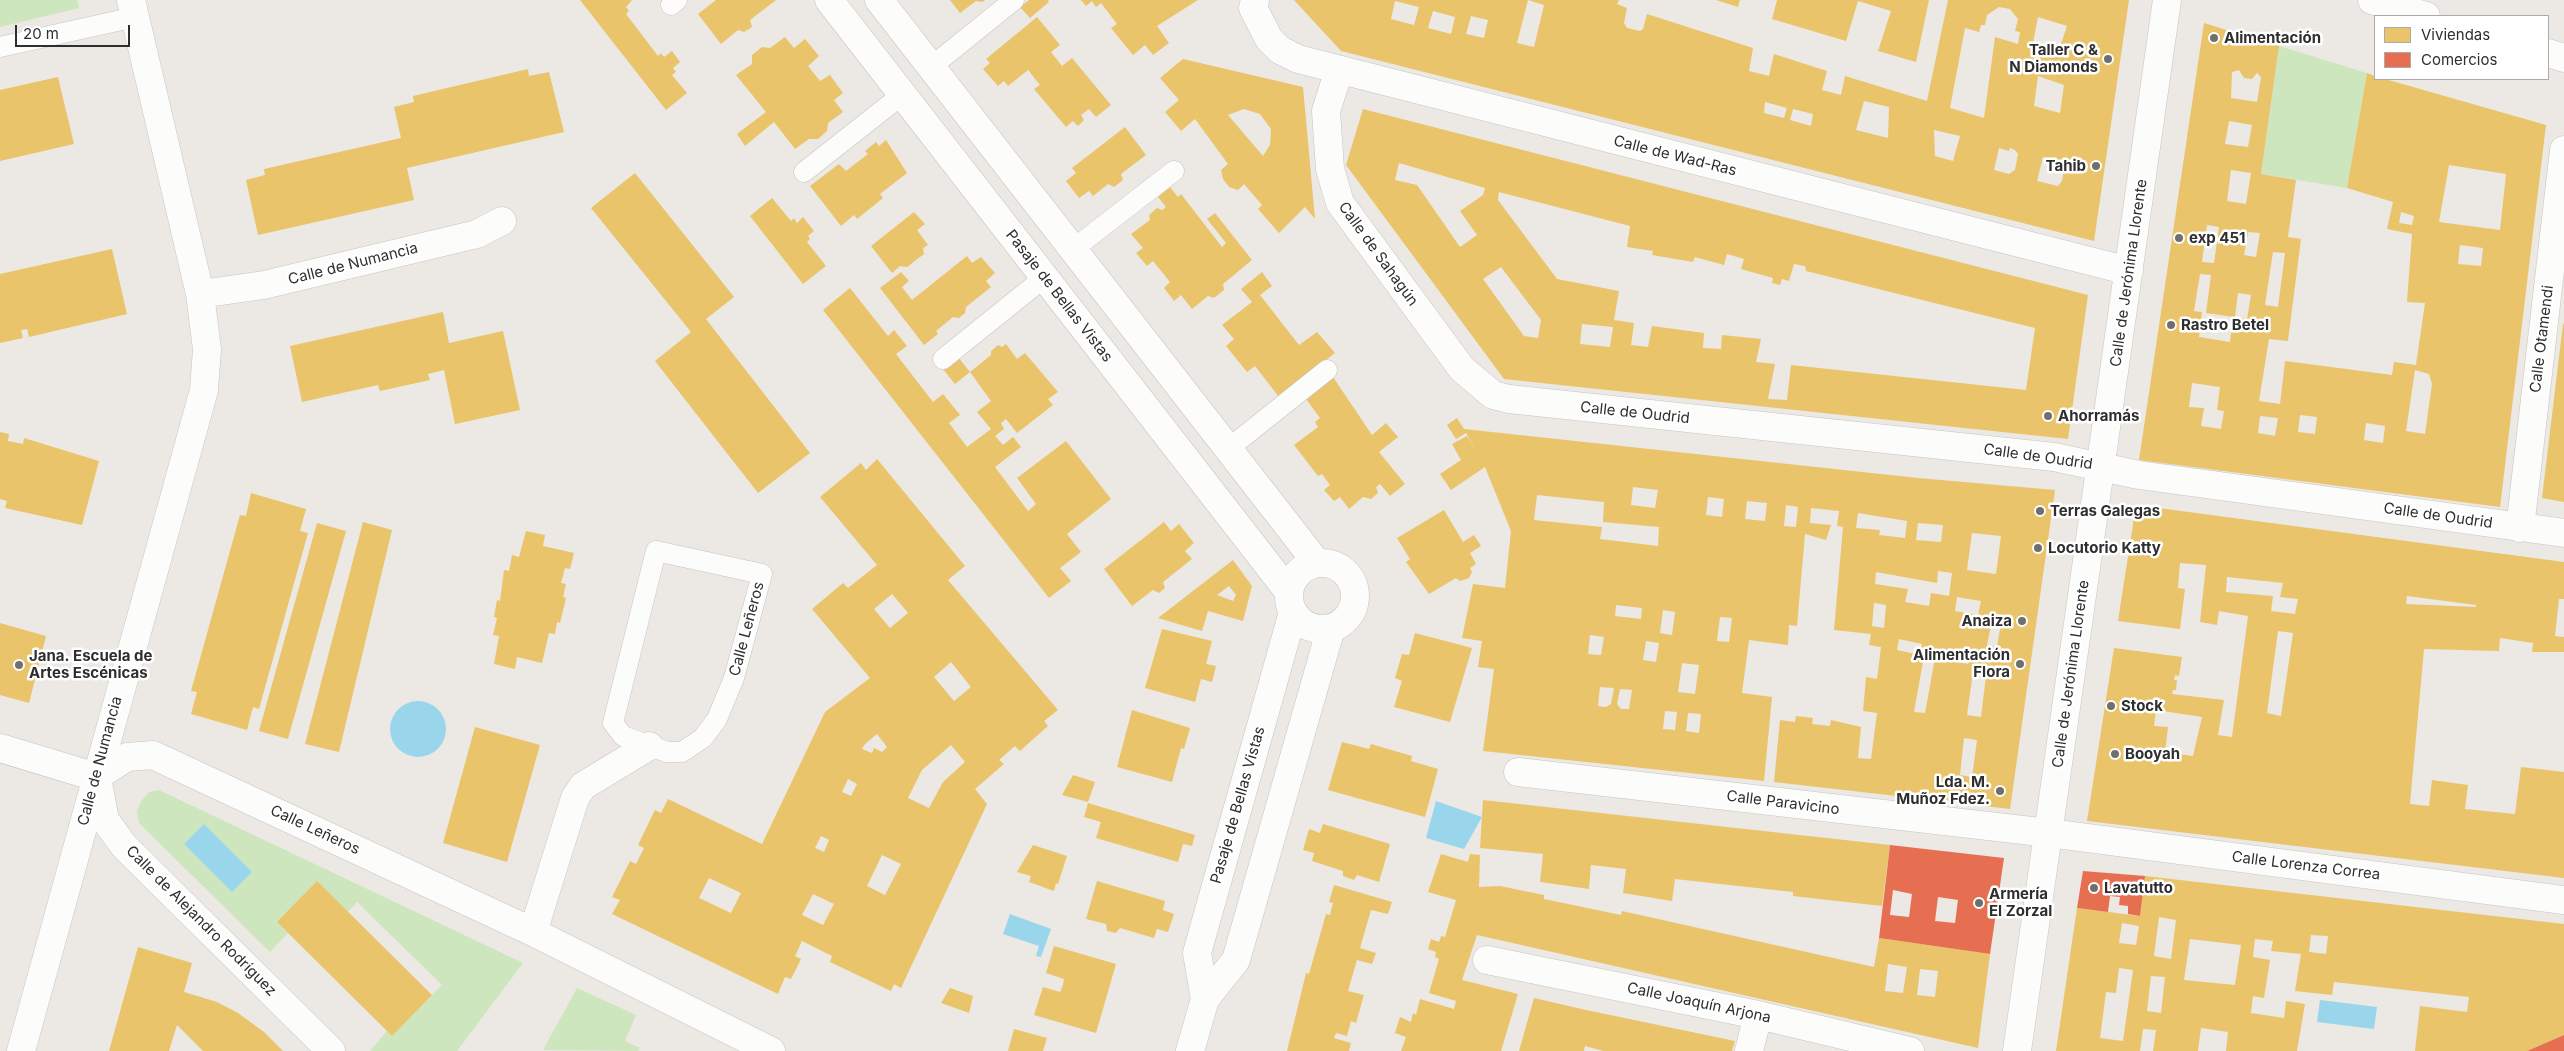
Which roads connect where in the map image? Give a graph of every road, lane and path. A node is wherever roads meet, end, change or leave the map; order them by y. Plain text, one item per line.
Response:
1 (829, 0) edge
2 (879, 0) edge
3 (1014, 0) edge
4 (1255, 0) edge
5 (2167, 0) edge
6 (2372, 0) edge
7 (133, 8) edge
8 (2423, 15) edge
9 (0, 47) edge
10 (2549, 53) edge
11 (2564, 58) edge
12 (931, 66) junction
13 (1339, 70) junction
14 (903, 94) junction
15 (2564, 150) edge
16 (1174, 171) dead end
17 (804, 172) dead end
18 (502, 221) dead end
19 (1072, 250) junction
20 (2129, 271) junction
21 (1045, 277) junction
22 (200, 294) junction
23 (943, 359) dead end
24 (1327, 370) dead end
25 (1508, 400) joint
26 (1228, 449) junction
27 (2102, 466) junction
28 (2520, 528) junction
29 (2564, 533) edge
30 (1317, 563) junction
31 (1291, 602) junction
32 (1331, 628) junction
33 (648, 746) junction
34 (0, 748) edge
35 (1518, 772) dead end
36 (96, 777) junction
37 (2049, 833) junction
38 (2564, 900) edge
39 (533, 932) junction
40 (1487, 960) dead end
41 (1205, 999) junction
42 (1758, 1015) junction
43 (21, 1051) edge
44 (331, 1051) edge
45 (771, 1051) edge
46 (1190, 1051) edge
47 (1749, 1051) edge
48 (1910, 1051) edge
49 (2017, 1051) edge

1 - 14 street, Pasaje de Bellas Vistas
2 - 12 street
3 - 12 lane
4 - 13 street, Calle de Wad-Ras
5 - 20 street, Calle de Jerónima Llorente
6 - 8 street
7 - 9 lane
7 - 22 street, Calle de Numancia
10 - 11 street
12 - 19 street
13 - 20 street, Calle de Wad-Ras
13 - 25 street, Calle de Sahagún
14 - 17 lane
14 - 21 street, Pasaje de Bellas Vistas
15 - 28 street, Calle Otamendi
16 - 19 lane
18 - 22 street, Calle de Numancia
19 - 26 street
20 - 27 street, Calle de Jerónima Llorente
21 - 23 lane
21 - 31 street, Pasaje de Bellas Vistas
22 - 36 street, Calle de Numancia
24 - 26 lane
25 - 27 street, Calle de Oudrid
26 - 30 street
27 - 28 street, Calle de Oudrid
27 - 37 street, Calle de Jerónima Llorente
28 - 29 street, Calle de Oudrid
30 - 31 street, Pasaje de Bellas Vistas
30 - 32 street
31 - 32 street, Pasaje de Bellas Vistas
31 - 41 street, Pasaje de Bellas Vistas
32 - 41 street, Pasaje de Bellas Vistas
33 - 33 lane, Calle Leñeros
33 - 39 street
34 - 36 street
35 - 37 street, Calle Paravicino
36 - 39 street, Calle Leñeros
36 - 43 street, Calle de Numancia
36 - 44 street, Calle de Alejandro Rodríguez
37 - 38 street, Calle Lorenza Correa
37 - 49 street, Calle de Jerónima Llorente
39 - 45 street, Calle Leñeros
40 - 42 street, Calle Joaquín Arjona
41 - 46 street, Pasaje de Bellas Vistas
42 - 47 street
42 - 48 street, Calle Joaquín Arjona

